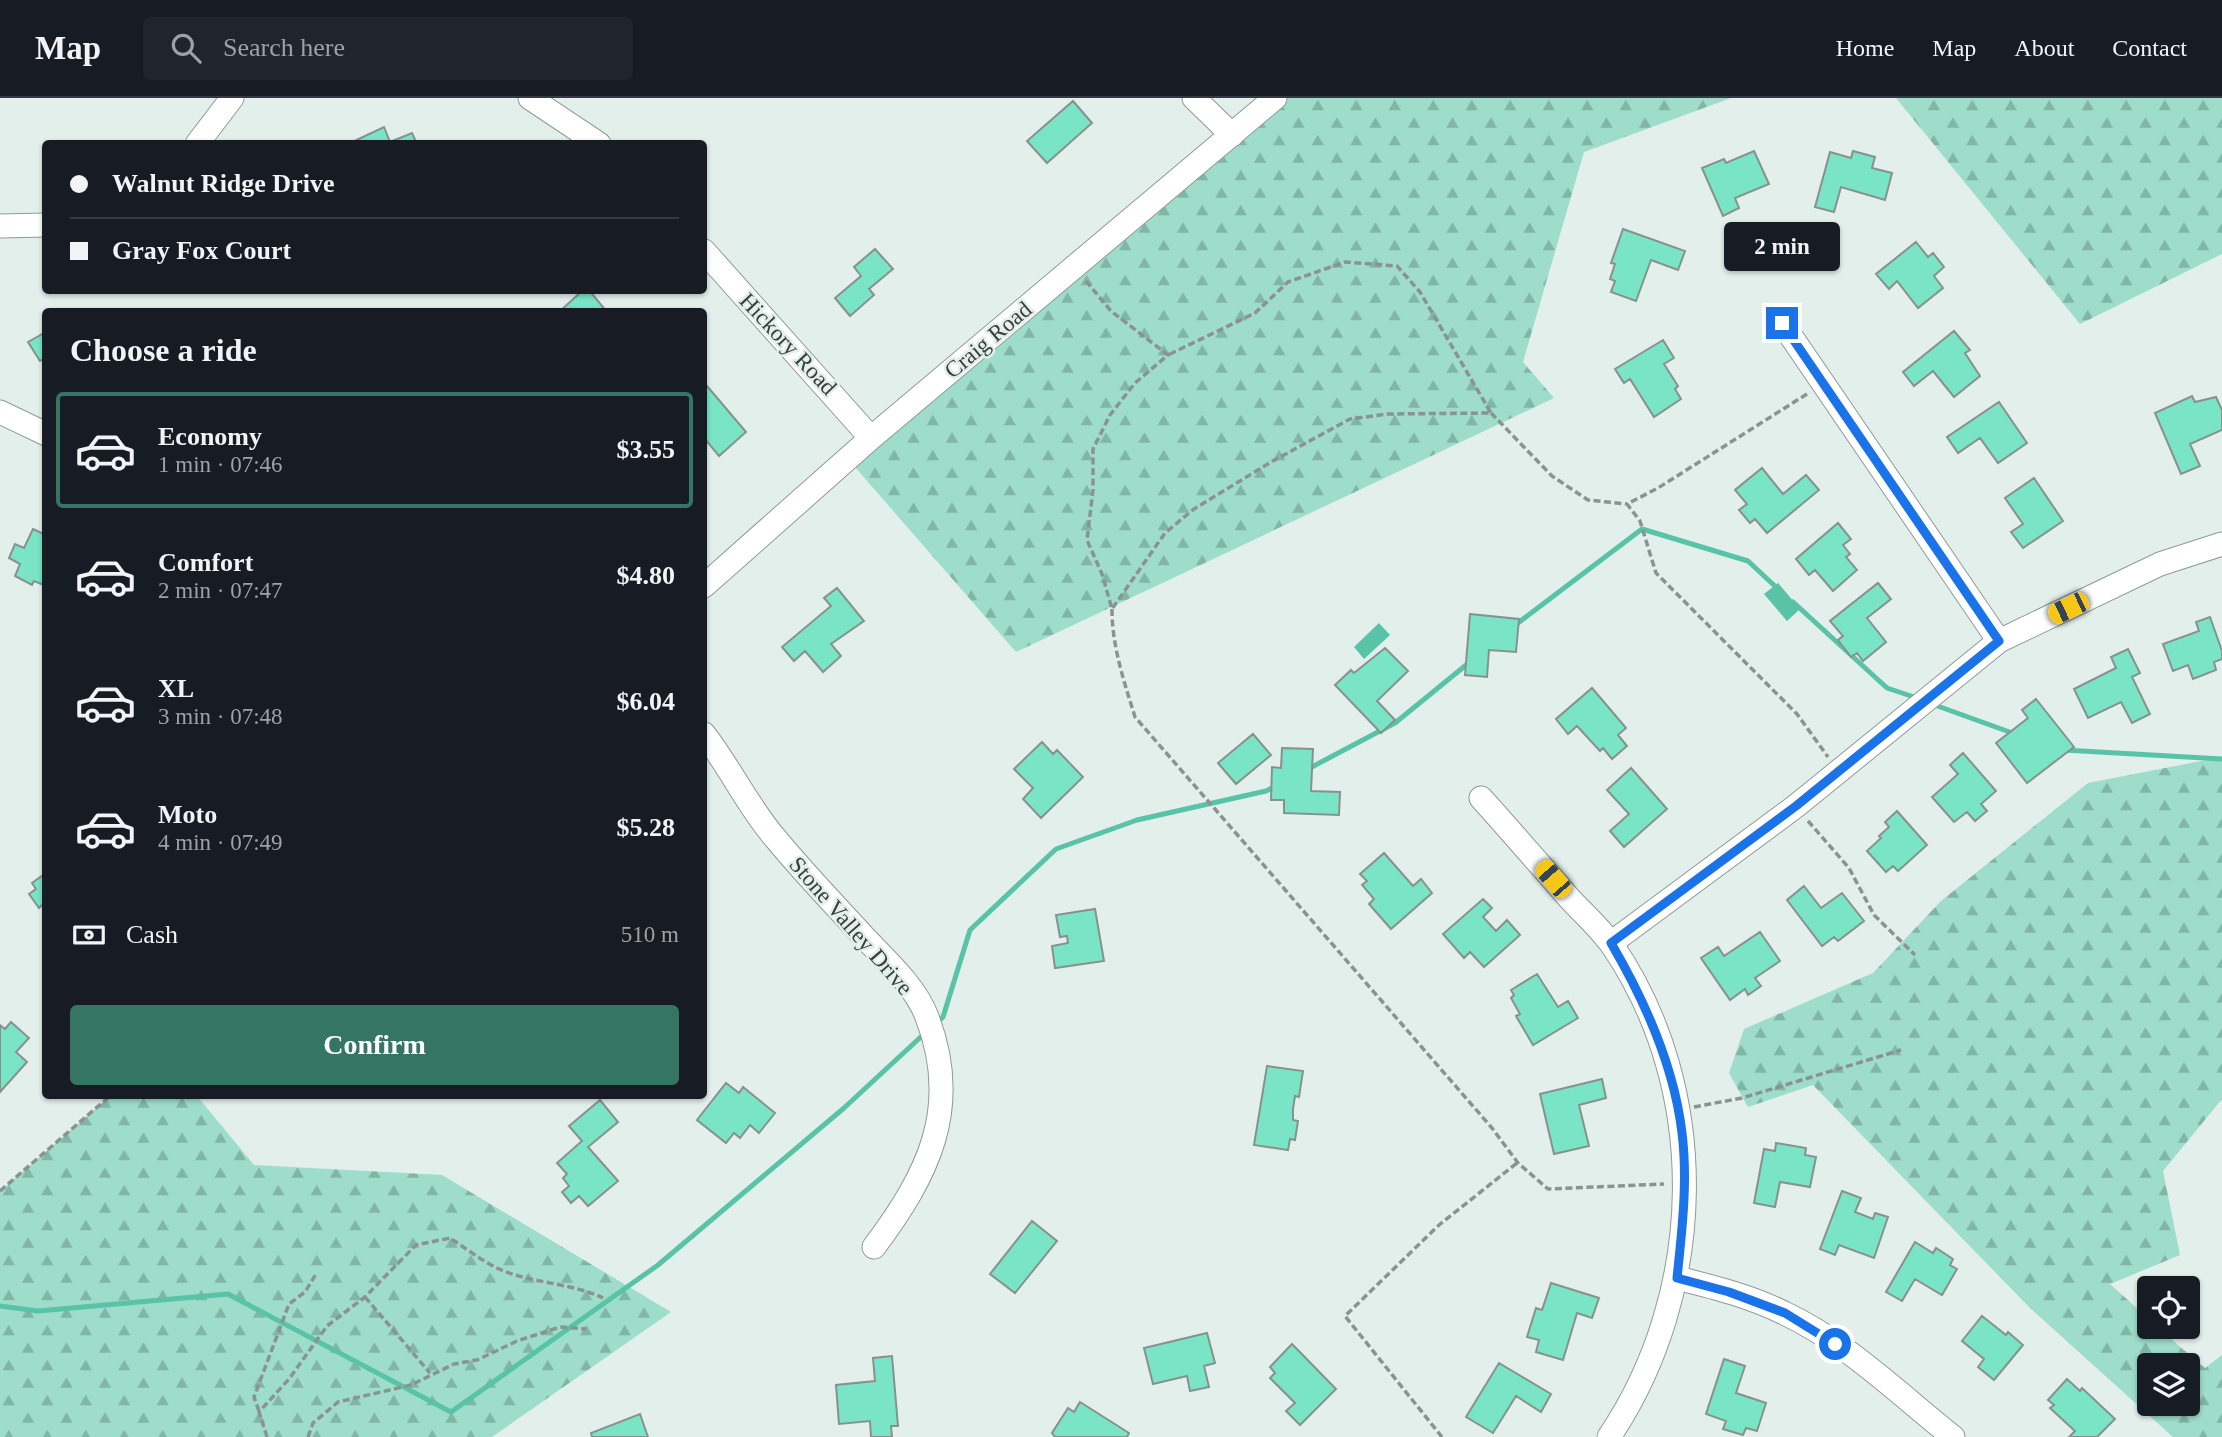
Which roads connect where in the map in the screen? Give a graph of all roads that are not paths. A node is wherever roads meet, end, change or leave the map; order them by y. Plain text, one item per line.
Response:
1 (232, 98) edge
2 (530, 98) edge
3 (1194, 98) edge
4 (1275, 98) edge
5 (1232, 135) junction
6 (201, 140) edge
7 (593, 140) edge
8 (42, 225) edge
9 (0, 226) edge
10 (707, 254) edge
11 (1782, 323) dead end
12 (0, 412) edge
13 (42, 432) edge
14 (871, 438) junction
15 (2222, 544) edge
16 (707, 583) edge
17 (1999, 641) junction
18 (707, 738) edge
19 (1481, 798) dead end
20 (1611, 943) junction
21 (874, 1247) dead end
22 (1677, 1278) junction
23 (1609, 1437) edge
24 (1953, 1437) edge

1 - 6 street
2 - 7 street
3 - 5 street
4 - 5 street, Craig Road
5 - 14 street, Craig Road
8 - 9 street
10 - 14 street, Hickory Road
11 - 17 street
12 - 13 street
14 - 16 street, Craig Road
15 - 17 street
17 - 20 street
18 - 21 street, Stone Valley Drive
19 - 20 street
20 - 22 street
22 - 23 street
22 - 24 street

